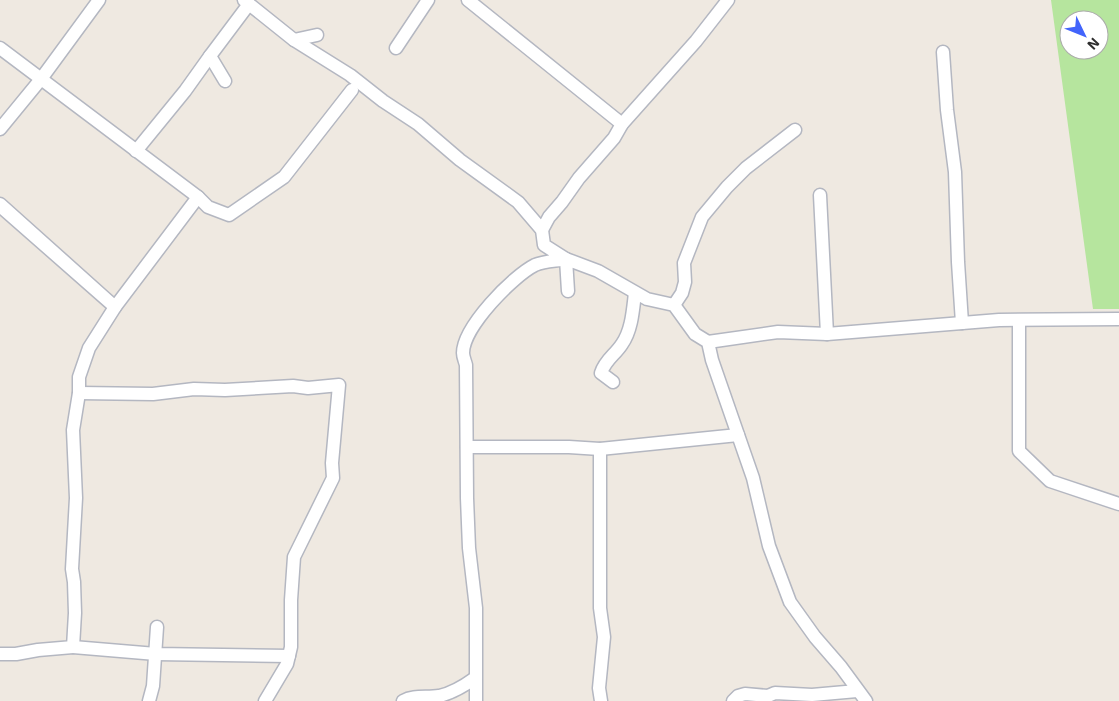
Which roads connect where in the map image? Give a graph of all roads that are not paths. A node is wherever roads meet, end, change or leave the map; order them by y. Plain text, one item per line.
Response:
1 (99, 0) edge
2 (428, 0) edge
3 (468, 0) edge
4 (728, 0) edge
5 (246, 2) edge
6 (317, 35) dead end
7 (294, 40) junction
8 (0, 48) edge
9 (396, 48) dead end
10 (943, 52) dead end
11 (210, 56) junction
12 (41, 79) junction
13 (225, 81) dead end
14 (352, 90) dead end
15 (622, 124) junction
16 (0, 129) edge
17 (795, 130) dead end
18 (136, 150) junction
19 (820, 195) dead end
20 (198, 197) junction
21 (0, 205) edge
22 (542, 230) junction
23 (544, 245) junction
24 (566, 259) junction
25 (536, 265) junction
26 (568, 291) dead end
27 (635, 293) junction
28 (674, 305) junction
29 (115, 307) junction
30 (1119, 319) edge
31 (1019, 321) junction
32 (962, 323) junction
33 (827, 334) junction
34 (708, 342) junction
35 (613, 382) dead end
36 (79, 393) junction
37 (738, 435) junction
38 (467, 447) junction
39 (600, 449) junction
40 (1119, 504) edge
41 (156, 627) dead end
42 (73, 647) junction
43 (0, 654) edge
44 (156, 654) junction
45 (290, 656) junction
46 (475, 678) junction
47 (862, 696) edge
48 (149, 701) edge
49 (265, 701) edge
50 (403, 701) edge
51 (476, 701) edge
52 (601, 701) edge
53 (733, 701) edge

1 - 12 street
2 - 9 street
3 - 15 street
4 - 15 street
5 - 7 street
5 - 11 street
6 - 7 street
7 - 22 street
8 - 12 street
10 - 32 street
11 - 13 street
11 - 18 street
12 - 16 street
12 - 18 street
14 - 20 street
15 - 22 street
17 - 28 street
18 - 20 street
19 - 33 street
20 - 29 street
21 - 29 street
22 - 23 street
23 - 24 street
23 - 25 street
24 - 25 street
24 - 26 street
24 - 27 street
25 - 38 street
27 - 28 street
27 - 35 street
28 - 34 street
29 - 36 street
30 - 31 street
31 - 32 street
31 - 40 street
32 - 33 street
33 - 34 street
34 - 37 street
36 - 42 street
36 - 45 street
37 - 39 street
37 - 47 street
38 - 39 street
38 - 46 street
39 - 52 street
41 - 44 street
42 - 43 street
42 - 44 street
44 - 45 street
44 - 48 street
45 - 49 street
46 - 50 street
46 - 51 street
47 - 53 street

